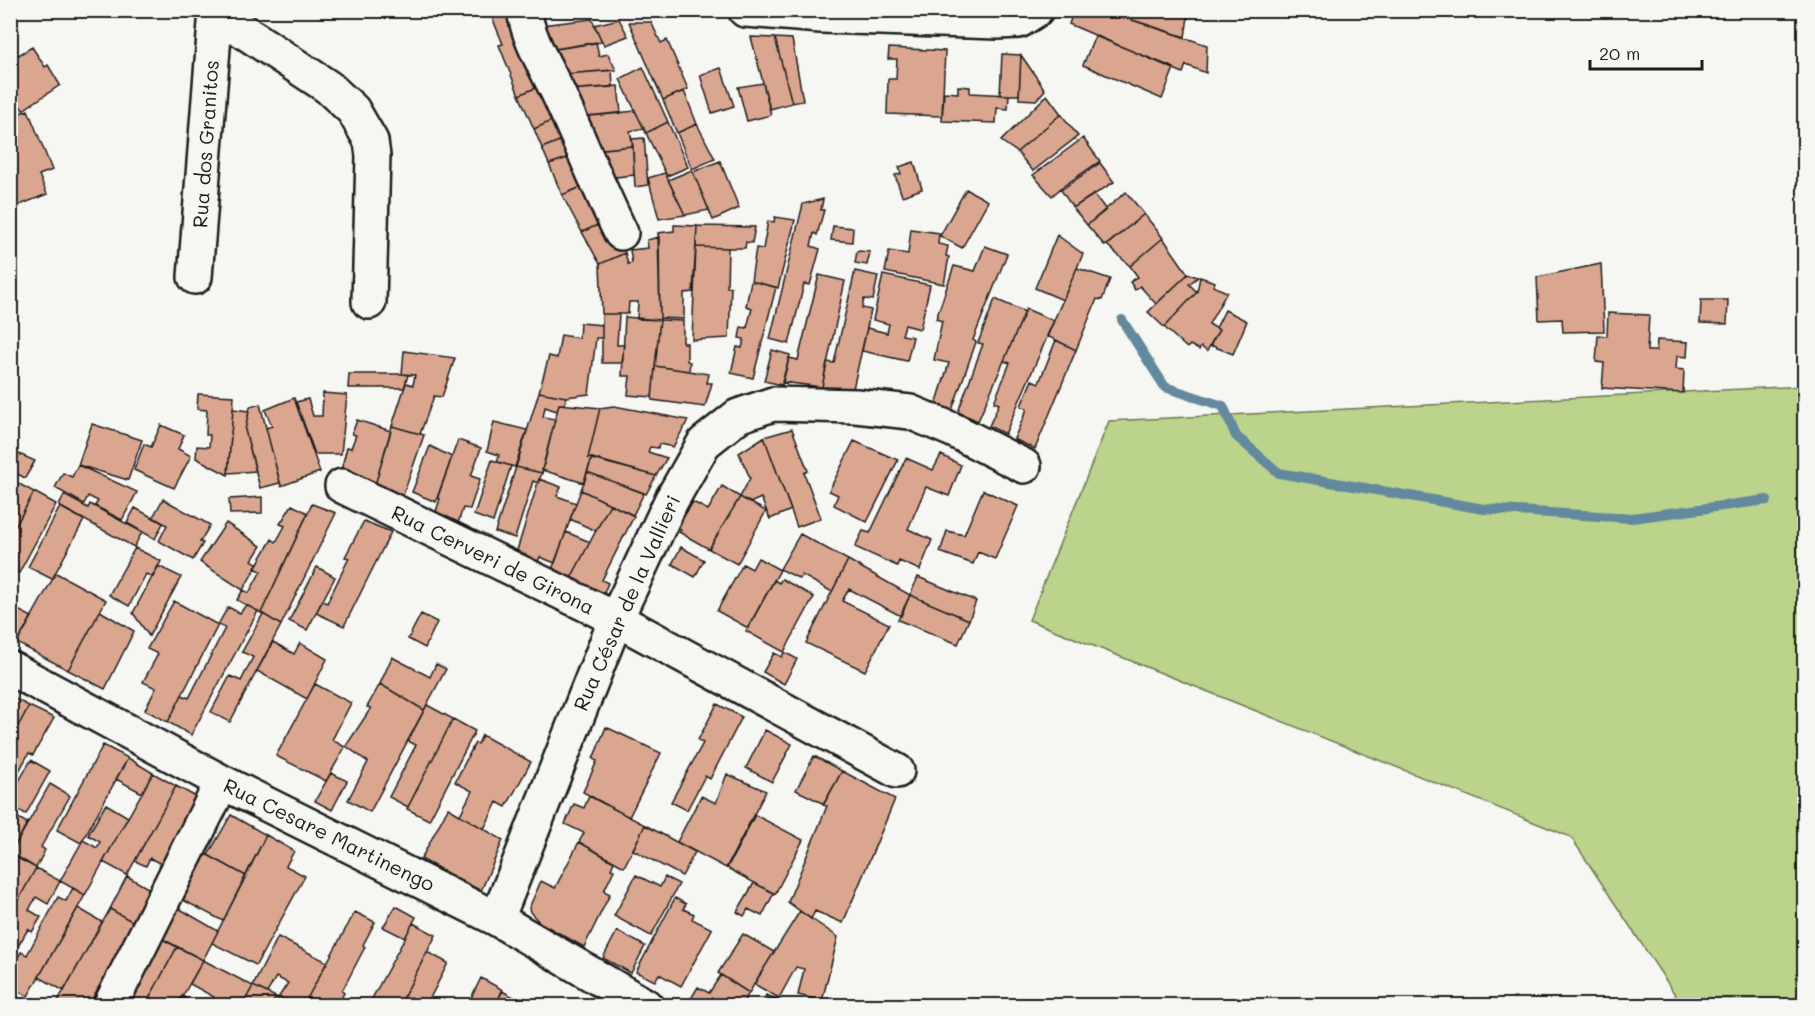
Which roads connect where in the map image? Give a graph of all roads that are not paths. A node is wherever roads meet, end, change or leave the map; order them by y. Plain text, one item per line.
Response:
1 (524, 10) edge
2 (745, 10) edge
3 (1036, 10) edge
4 (216, 11) edge
5 (621, 233) dead end
6 (195, 278) dead end
7 (369, 302) dead end
8 (1024, 466) dead end
9 (342, 486) dead end
10 (616, 619) junction
11 (10, 668) edge
12 (897, 771) dead end
13 (222, 783) junction
14 (497, 919) junction
15 (110, 1005) edge
16 (646, 1005) edge

1 - 5 street
2 - 3 street
4 - 6 street, Rua dos Granitos
4 - 7 street
8 - 10 street, Rua César de la Vallieri
9 - 10 street, Rua Cerveri de Girona
10 - 12 street, Rua Cerveri de Girona
10 - 14 street, Rua César de la Vallieri
11 - 13 street, Rua Cesare Martinengo
13 - 14 street, Rua Cesare Martinengo
13 - 15 street
14 - 16 street, Rua Cesare Martinengo

